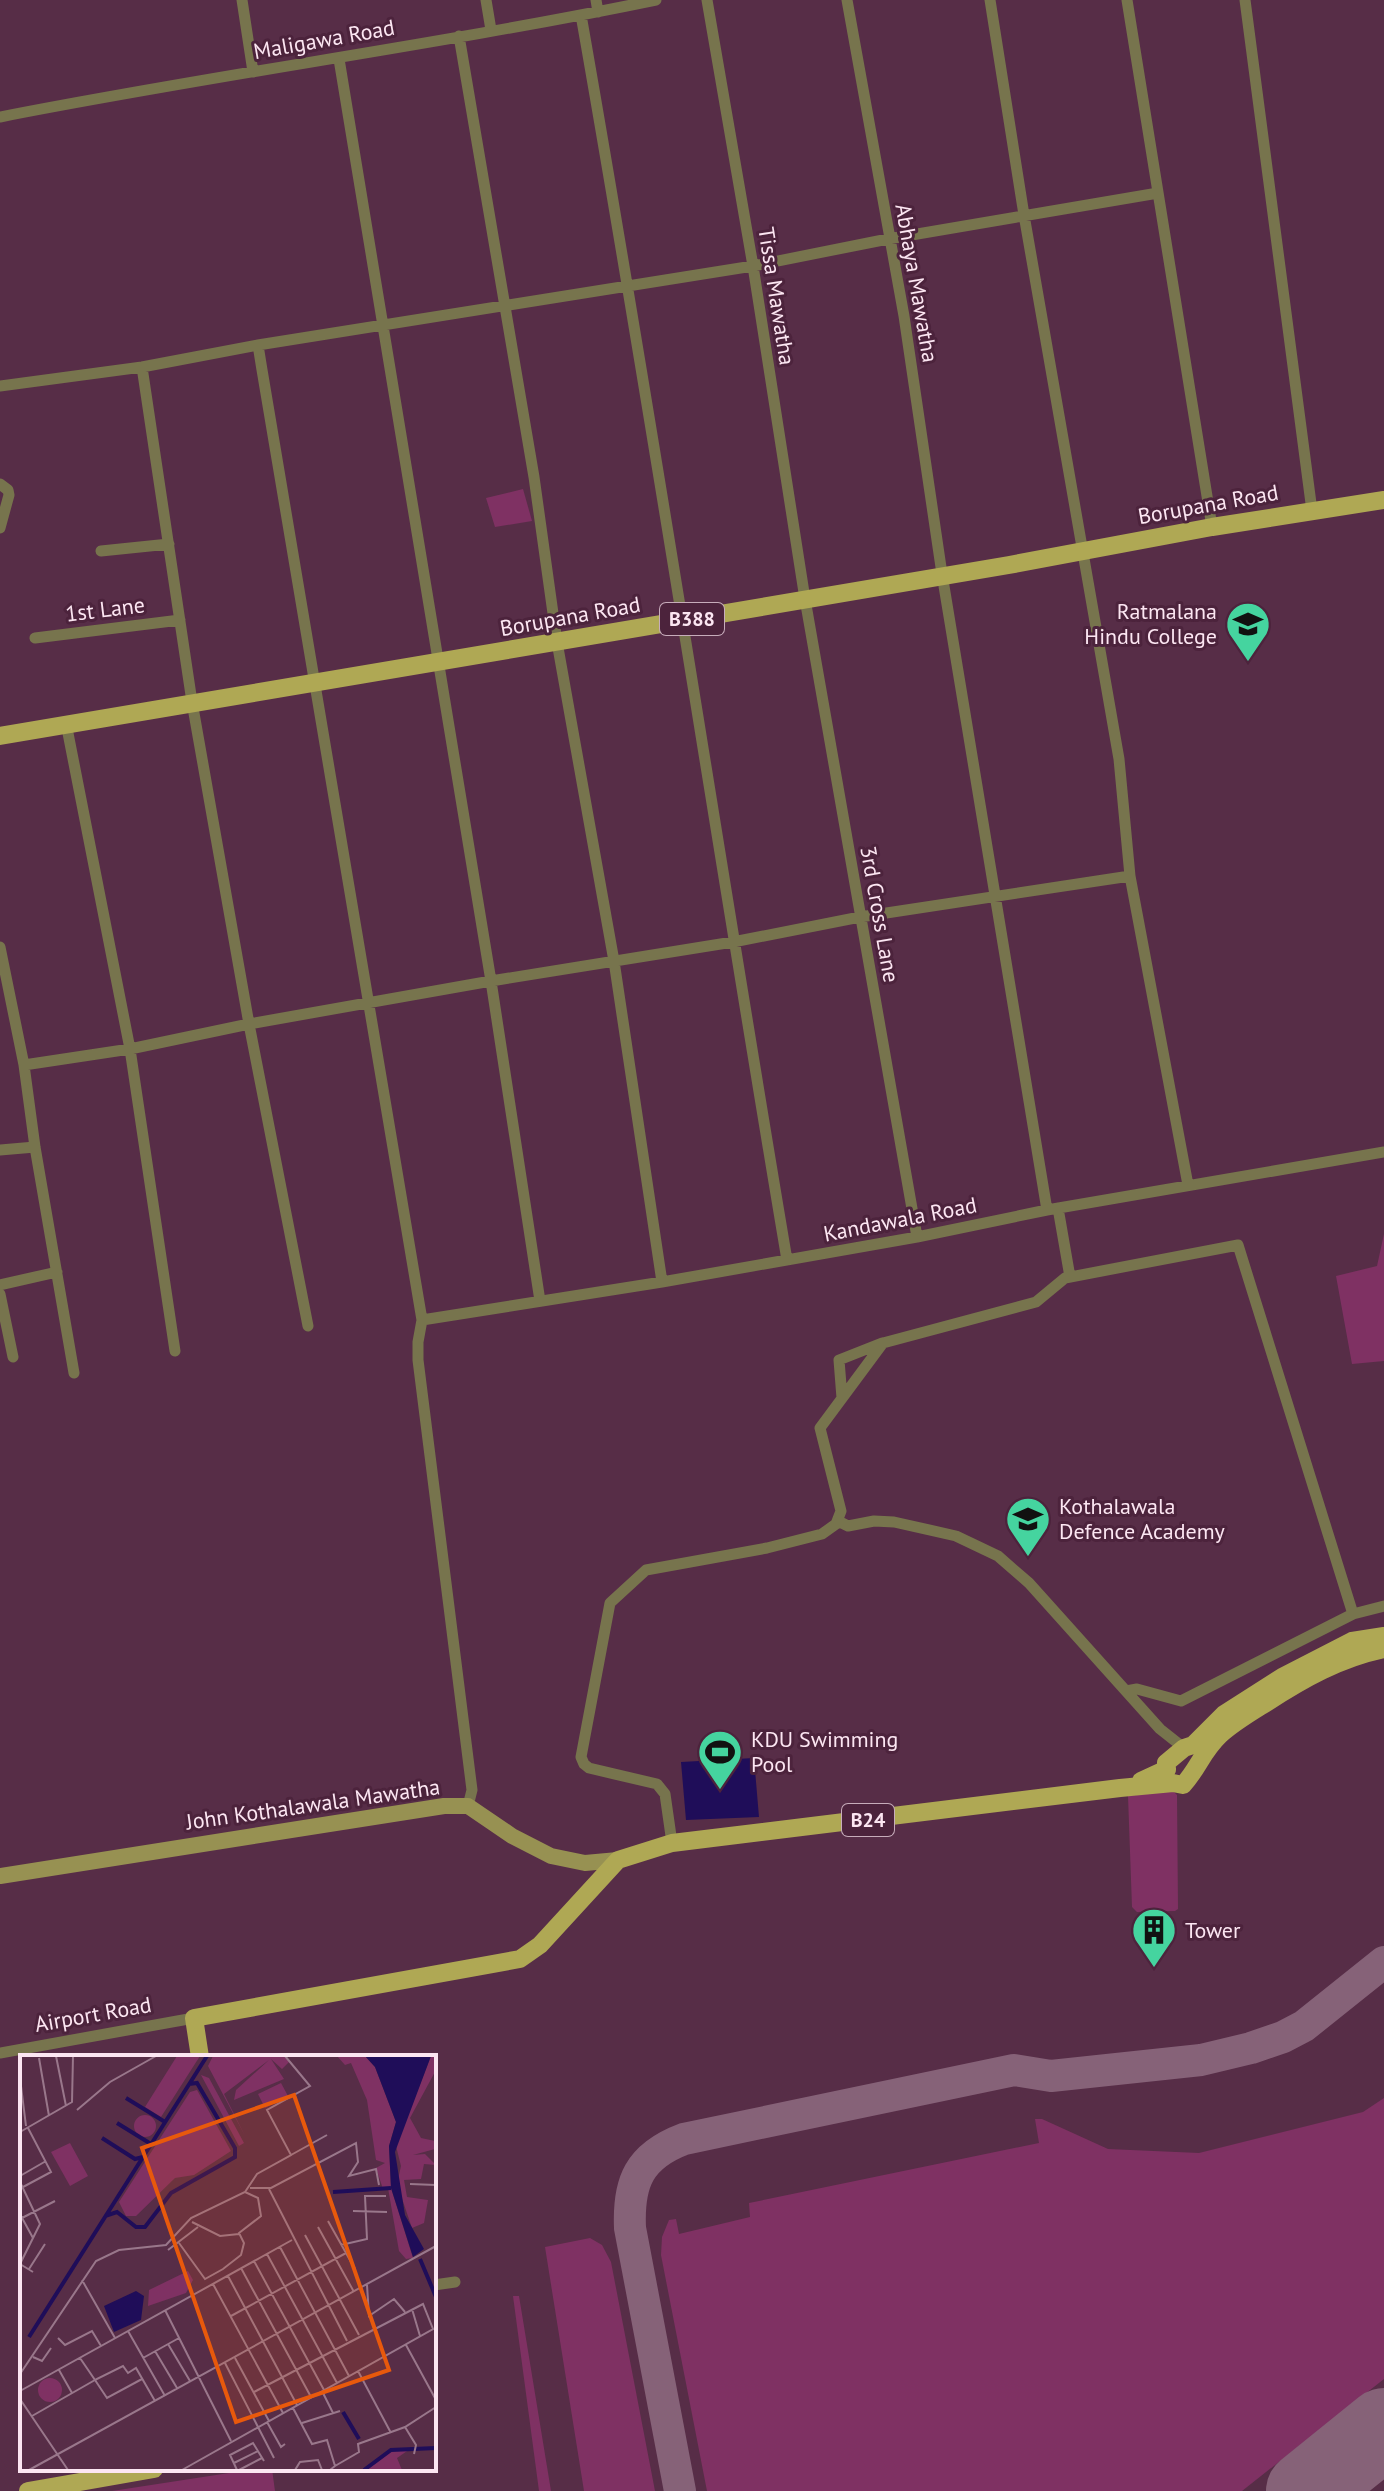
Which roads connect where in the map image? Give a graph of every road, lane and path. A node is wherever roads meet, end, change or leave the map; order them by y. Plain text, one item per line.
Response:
1 (242, 0) edge
2 (486, 0) edge
3 (656, 0) edge
4 (707, 0) edge
5 (847, 0) edge
6 (990, 0) edge
7 (1127, 0) edge
8 (1245, 0) edge
9 (597, 6) edge
10 (581, 15) junction
11 (491, 30) junction
12 (459, 36) junction
13 (339, 59) junction
14 (253, 72) junction
15 (0, 117) edge
16 (1158, 193) junction
17 (1024, 215) junction
18 (888, 239) junction
19 (753, 266) junction
20 (629, 287) junction
21 (505, 306) junction
22 (383, 326) junction
23 (258, 345) junction
24 (142, 367) junction
25 (0, 386) edge
26 (0, 484) edge
27 (1384, 500) edge
28 (1312, 511) junction
29 (1212, 527) junction
30 (0, 528) edge
31 (169, 544) junction
32 (1083, 550) junction
33 (101, 551) dead end
34 (942, 574) junction
35 (805, 599) junction
36 (180, 620) junction
37 (683, 620) junction
38 (35, 638) dead end
39 (557, 642) junction
40 (437, 663) junction
41 (312, 682) junction
42 (192, 702) junction
43 (66, 723) junction
44 (0, 736) edge
45 (1130, 876) junction
46 (995, 899) junction
47 (860, 917) junction
48 (733, 942) junction
49 (0, 947) edge
50 (614, 961) junction
51 (491, 981) junction
52 (370, 1003) junction
53 (249, 1024) junction
54 (130, 1049) junction
55 (24, 1065) junction
56 (35, 1147) junction
57 (0, 1150) edge
58 (1384, 1152) edge
59 (1188, 1185) junction
60 (1052, 1209) junction
61 (917, 1237) junction
62 (787, 1260) junction
63 (57, 1272) junction
64 (1070, 1277) junction
65 (662, 1282) junction
66 (0, 1285) edge
67 (0, 1294) edge
68 (540, 1301) junction
69 (422, 1320) junction
70 (308, 1326) dead end
71 (883, 1343) junction
72 (175, 1351) dead end
73 (13, 1357) dead end
74 (74, 1373) dead end
75 (842, 1398) junction
76 (838, 1521) junction
77 (1384, 1606) edge
78 (1353, 1614) junction
79 (1384, 1636) edge
80 (1384, 1649) edge
81 (1126, 1691) junction
82 (1160, 1729) junction
83 (1193, 1749) junction
84 (1169, 1772) junction
85 (468, 1806) junction
86 (672, 1843) junction
87 (618, 1860) junction
88 (0, 1876) edge
89 (194, 2018) junction
90 (0, 2053) edge
91 (200, 2055) edge
92 (455, 2282) dead end
93 (436, 2285) edge
94 (143, 2471) edge
95 (28, 2491) edge

1 - 14 street
2 - 11 street
3 - 9 street, Maligawa Road
4 - 19 street, Tissa Mawatha
5 - 18 street, Abhaya Mawatha
6 - 17 street
7 - 16 street
8 - 28 street
9 - 10 street, Maligawa Road
10 - 11 street, Maligawa Road
10 - 20 street
11 - 12 street, Maligawa Road
12 - 13 street, Maligawa Road
12 - 21 street
13 - 14 street, Maligawa Road
13 - 22 street
14 - 15 street, Maligawa Road
16 - 17 street
16 - 29 street
17 - 18 street
17 - 32 street
18 - 19 street
18 - 34 street, Abhaya Mawatha
19 - 20 street
19 - 35 street, Tissa Mawatha
20 - 21 street
20 - 37 street
21 - 22 street
21 - 39 street
22 - 23 street
22 - 40 street
23 - 24 street
23 - 41 street
24 - 25 street
24 - 31 street
26 - 30 street
27 - 28 main road, Borupana Road / B388
28 - 29 main road, Borupana Road / B388
29 - 32 main road, Borupana Road / B388
31 - 33 street
31 - 36 street
32 - 34 main road, Borupana Road / B388
32 - 45 street
34 - 35 main road, Borupana Road / B388
34 - 46 street, Abhaya Mawatha
35 - 37 main road, Borupana Road / B388
35 - 47 street, 3rd Cross Lane
36 - 38 street, 1st Lane
36 - 42 street
37 - 39 main road, Borupana Road / B388
37 - 48 street
39 - 40 main road, Borupana Road / B388
39 - 50 street
40 - 41 main road, Borupana Road / B388
40 - 51 street
41 - 42 main road, Borupana Road / B388
41 - 52 street
42 - 43 main road, Borupana Road / B388
42 - 53 street
43 - 44 main road, Borupana Road / B388
43 - 54 street
45 - 46 street
45 - 59 street
46 - 47 street
46 - 60 street, Abhaya Mawatha
47 - 48 street
47 - 61 street, 3rd Cross Lane
48 - 50 street
48 - 62 street
49 - 55 street
50 - 51 street
50 - 65 street
51 - 52 street
51 - 68 street
52 - 53 street
52 - 69 street
53 - 54 street
53 - 70 street
54 - 55 street
54 - 72 street
55 - 56 street
56 - 57 street
56 - 63 street
58 - 59 street, Kandawala Road
59 - 60 street, Kandawala Road
60 - 61 street, Kandawala Road
60 - 64 street, Abhaya Mawatha
61 - 62 street, Kandawala Road
62 - 65 street, Kandawala Road
63 - 66 street
63 - 74 street
64 - 71 street
64 - 78 street
65 - 68 street, Kandawala Road
67 - 73 street
68 - 69 street, Kandawala Road
69 - 85 street
71 - 75 street
71 - 75 street
75 - 76 street
76 - 81 street
76 - 86 street
77 - 78 street
78 - 81 street
79 - 83 main road
80 - 83 main road
81 - 82 street
82 - 83 street
82 - 84 street
83 - 84 main road
83 - 84 main road
84 - 86 main road, B24
85 - 87 street, John Kothalawala Mawatha
85 - 88 street, John Kothalawala Mawatha
86 - 87 main road, B24
87 - 89 main road, B24
89 - 90 street, Airport Road
89 - 91 main road
92 - 93 street
94 - 95 main road

